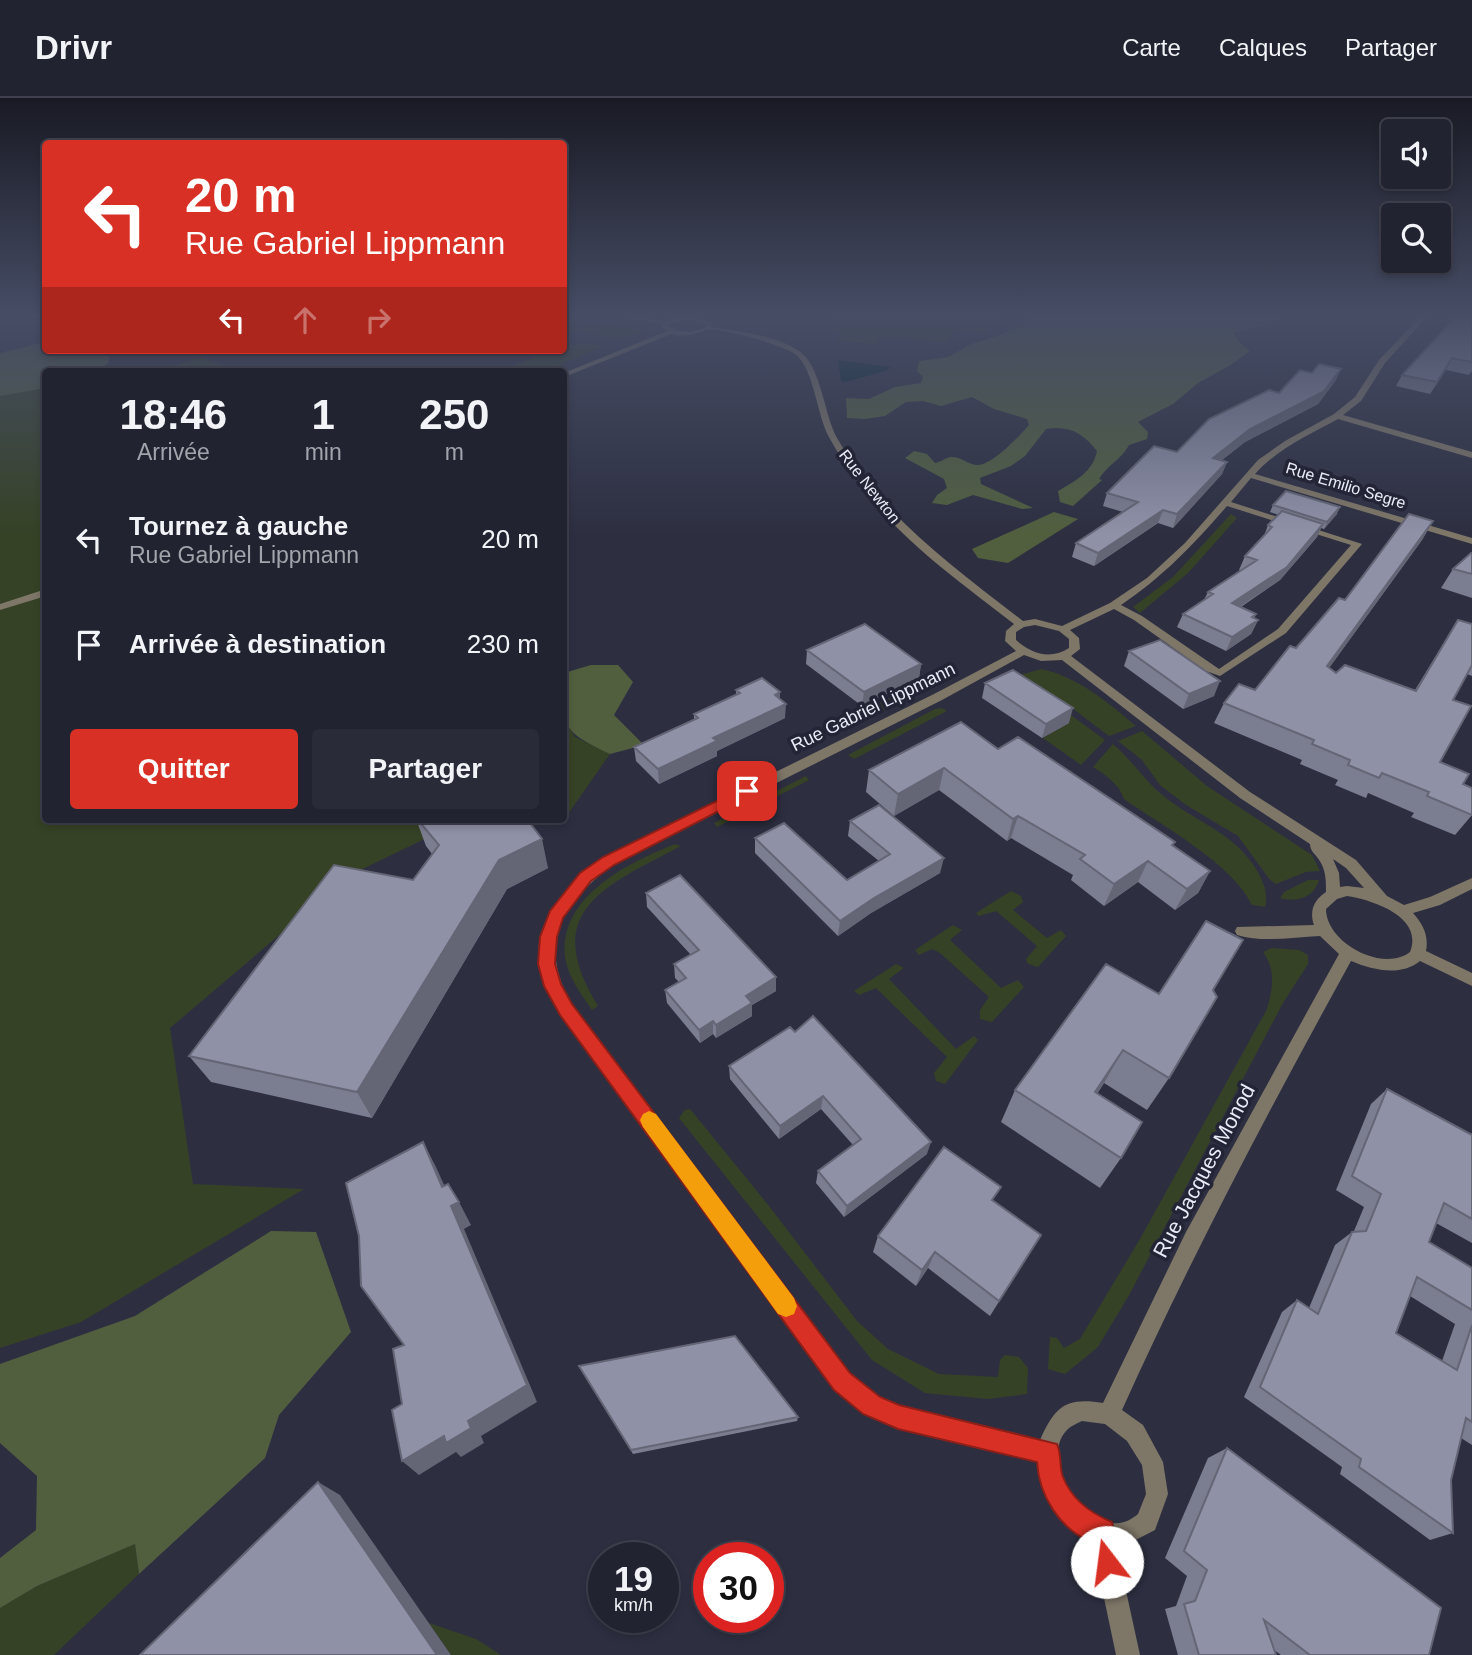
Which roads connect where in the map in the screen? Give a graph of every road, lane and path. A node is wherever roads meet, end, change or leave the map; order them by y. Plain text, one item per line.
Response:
1 (816, 389) edge
2 (1364, 389) edge
3 (1337, 415) junction
4 (1472, 455) edge
5 (1249, 475) junction
6 (1225, 503) junction
7 (1472, 541) edge
8 (42, 593) edge
9 (1114, 605) junction
10 (0, 607) edge
11 (1021, 624) junction
12 (1063, 629) junction
13 (1022, 652) junction
14 (1065, 657) junction
15 (1291, 824) junction
16 (1472, 883) edge
17 (1334, 893) junction
18 (1381, 898) junction
19 (1402, 911) junction
20 (1323, 930) junction
21 (1242, 931) dead end
22 (1348, 952) junction
23 (1419, 954) junction
24 (1472, 980) edge
25 (1109, 1414) junction
26 (1048, 1453) junction
27 (1102, 1532) junction
28 (1128, 1655) edge

1 - 11 street, Rue Newton
2 - 3 street
3 - 4 street
3 - 5 street
5 - 6 street
5 - 7 street, Rue Emilio Segre
6 - 9 street
6 - 9 street
8 - 10 street
9 - 12 street
11 - 12 street
11 - 13 street
12 - 14 street
13 - 14 street
13 - 26 street, Rue Gabriel Lippmann
14 - 15 street
15 - 17 street
15 - 18 street
16 - 19 street
17 - 18 street
17 - 20 street
18 - 19 street
19 - 23 street
20 - 21 street
20 - 22 street
22 - 23 street
22 - 25 street, Rue Jacques Monod
23 - 24 street
25 - 26 street
25 - 27 street
26 - 27 street
27 - 28 street

